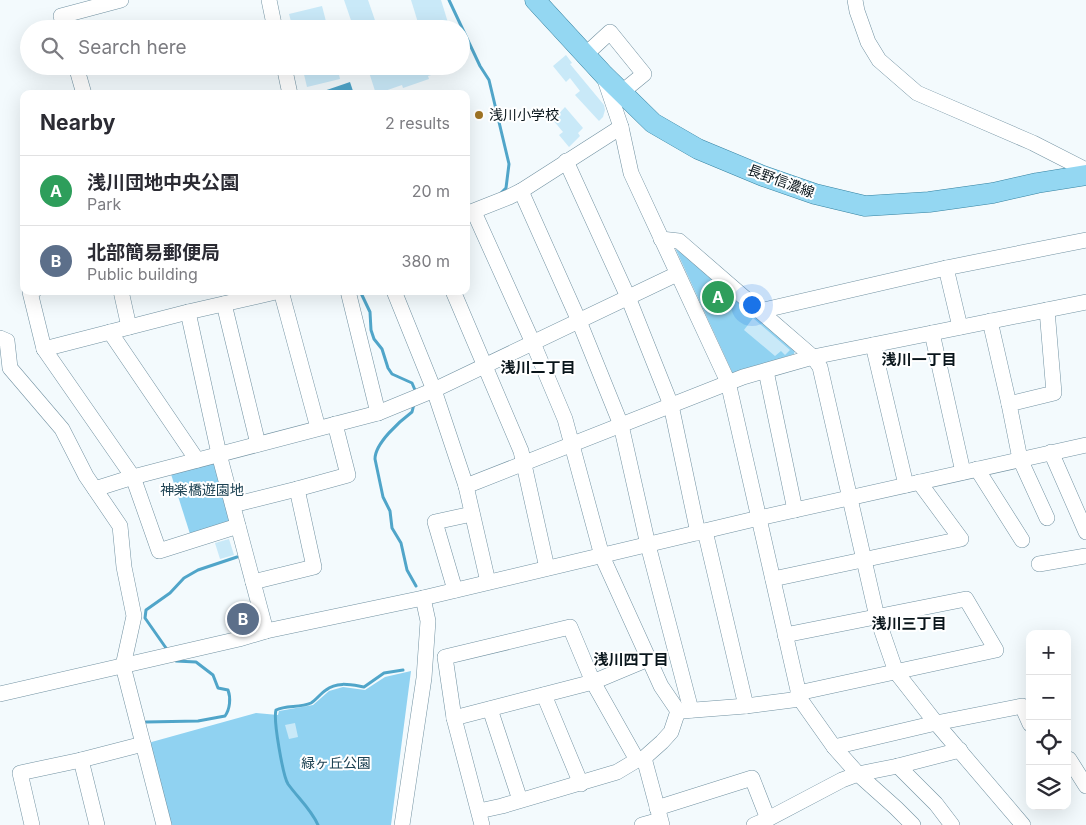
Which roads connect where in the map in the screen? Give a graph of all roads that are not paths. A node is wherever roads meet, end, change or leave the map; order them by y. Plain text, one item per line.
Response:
1 (121, 0) edge
2 (269, 0) edge
3 (535, 0) edge
4 (855, 0) edge
5 (62, 20) edge
6 (274, 20) edge
7 (585, 55) junction
8 (79, 75) edge
9 (286, 75) edge
10 (604, 75) junction
11 (83, 90) edge
12 (289, 90) edge
13 (622, 92) junction
14 (621, 127) junction
15 (566, 161) junction
16 (1086, 170) edge
17 (1086, 174) edge
18 (521, 191) junction
19 (470, 213) edge
20 (661, 239) junction
21 (1086, 240) edge
22 (946, 268) junction
23 (677, 274) junction
24 (31, 295) edge
25 (122, 295) edge
26 (263, 295) edge
27 (282, 295) edge
28 (349, 295) edge
29 (396, 295) edge
30 (455, 295) edge
31 (628, 297) junction
32 (1086, 302) edge
33 (224, 304) junction
34 (1047, 310) junction
35 (760, 311) junction
36 (188, 312) junction
37 (579, 320) junction
38 (990, 322) junction
39 (129, 327) junction
40 (960, 327) junction
41 (110, 332) junction
42 (932, 333) junction
43 (0, 338) edge
44 (533, 343) junction
45 (872, 345) junction
46 (44, 349) junction
47 (813, 357) junction
48 (485, 366) junction
49 (766, 371) junction
50 (728, 382) junction
51 (434, 390) junction
52 (1009, 404) junction
53 (671, 405) junction
54 (378, 413) junction
55 (336, 424) junction
56 (621, 425) junction
57 (318, 428) junction
58 (258, 444) junction
59 (573, 444) junction
60 (1086, 445) edge
61 (1051, 452) junction
62 (219, 454) junction
63 (1020, 459) junction
64 (197, 460) junction
65 (523, 464) junction
66 (970, 471) junction
67 (133, 477) junction
68 (912, 484) junction
69 (466, 486) junction
70 (95, 489) junction
71 (297, 490) junction
72 (849, 498) junction
73 (233, 505) junction
74 (795, 510) junction
75 (472, 514) junction
76 (759, 518) junction
77 (1047, 518) dead end
78 (238, 526) junction
79 (702, 532) junction
80 (1086, 532) edge
81 (1022, 540) dead end
82 (648, 545) junction
83 (602, 556) junction
84 (1086, 556) edge
85 (864, 559) junction
86 (1039, 564) dead end
87 (546, 568) junction
88 (773, 579) junction
89 (253, 582) junction
90 (488, 582) junction
91 (455, 590) junction
92 (423, 598) junction
93 (876, 617) junction
94 (266, 631) junction
95 (785, 635) junction
96 (648, 659) junction
97 (123, 666) junction
98 (896, 672) junction
99 (424, 678) junction
100 (449, 682) junction
101 (593, 682) junction
102 (0, 694) edge
103 (544, 695) junction
104 (799, 696) junction
105 (746, 706) junction
106 (490, 709) junction
107 (684, 710) junction
108 (454, 718) junction
109 (1028, 720) edge
110 (936, 723) junction
111 (143, 744) junction
112 (834, 747) junction
113 (960, 750) junction
114 (640, 759) junction
115 (80, 760) junction
116 (1071, 761) edge
117 (898, 766) junction
118 (858, 774) junction
119 (581, 784) junction
120 (1086, 786) edge
121 (520, 800) junction
122 (480, 818) edge
123 (660, 818) edge
124 (768, 820) junction
125 (909, 824) edge
126 (32, 825) edge
127 (97, 825) edge
128 (164, 825) edge
129 (402, 825) edge
130 (642, 825) edge
131 (754, 825) edge
132 (952, 825) edge
133 (1023, 825) edge

1 - 5 street
2 - 6 street
3 - 7 main road, 長野信濃線
4 - 16 street
7 - 10 main road, 長野信濃線
7 - 13 street
8 - 11 street
9 - 12 street
10 - 13 main road, 長野信濃線
10 - 14 street
13 - 17 main road, 長野信濃線
14 - 15 street
14 - 20 street
15 - 18 street
15 - 31 street
18 - 19 street
18 - 37 street
19 - 44 street
20 - 23 street
20 - 35 street
21 - 22 street
22 - 35 street
22 - 40 street
23 - 31 street
23 - 50 street
24 - 46 street
25 - 39 street
26 - 33 street
27 - 57 street
28 - 54 street
29 - 51 street
30 - 48 street
31 - 37 street
31 - 53 street
32 - 34 street
33 - 36 street
33 - 58 street
34 - 38 street
34 - 52 street
35 - 47 street
36 - 39 street
36 - 62 street
37 - 44 street
37 - 56 street
38 - 40 street
38 - 52 street
39 - 41 street
40 - 42 street
41 - 46 street
41 - 64 street
42 - 45 street
42 - 66 street
43 - 70 street
44 - 48 street
44 - 59 street
45 - 47 street
45 - 68 street
46 - 67 street
47 - 49 street
47 - 72 street
48 - 51 street
48 - 65 street
49 - 50 street
49 - 74 street
50 - 53 street
50 - 76 street
51 - 54 street
51 - 69 street
52 - 63 street
53 - 56 street
53 - 79 street
54 - 55 street
55 - 57 street
55 - 71 street
56 - 59 street
56 - 82 street
57 - 58 street
58 - 62 street
59 - 65 street
59 - 83 street
60 - 61 street
61 - 63 street
61 - 80 street
62 - 64 street
62 - 73 street
63 - 66 street
63 - 77 street
64 - 67 street
65 - 69 street
65 - 87 street
66 - 68 street
66 - 81 street
67 - 70 street
67 - 78 street
68 - 72 street
68 - 85 street
69 - 75 street
70 - 97 street
71 - 73 street
71 - 89 street
72 - 74 street
72 - 85 street
73 - 78 street
74 - 76 street
75 - 90 street
75 - 91 street
76 - 79 street
76 - 88 street
78 - 89 street
79 - 82 street
79 - 105 street
82 - 83 street
82 - 107 street
83 - 87 street
83 - 96 street
84 - 86 street
85 - 88 street
85 - 93 street
87 - 90 street
88 - 95 street
89 - 94 street
90 - 91 street
91 - 92 street
92 - 94 street
92 - 99 street
93 - 95 street
93 - 98 street
93 - 98 street
94 - 97 street
95 - 104 street
96 - 101 street
96 - 107 street
97 - 102 street
97 - 111 street
98 - 104 street
98 - 110 street
99 - 100 street
99 - 129 street
100 - 101 street
100 - 108 street
101 - 103 street
101 - 114 street
103 - 106 street
103 - 119 street
104 - 105 street
104 - 112 street
105 - 107 street
106 - 108 street
106 - 121 street
107 - 114 street
108 - 122 street
109 - 110 street
110 - 112 street
110 - 113 street
111 - 115 street
111 - 128 street
112 - 118 street
113 - 117 street
113 - 133 street
114 - 119 street
114 - 123 street
115 - 126 street
115 - 127 street
116 - 120 street
117 - 118 street
117 - 132 street
118 - 124 street
118 - 125 street
119 - 121 street
121 - 122 street
123 - 124 street
123 - 130 street
124 - 131 street

